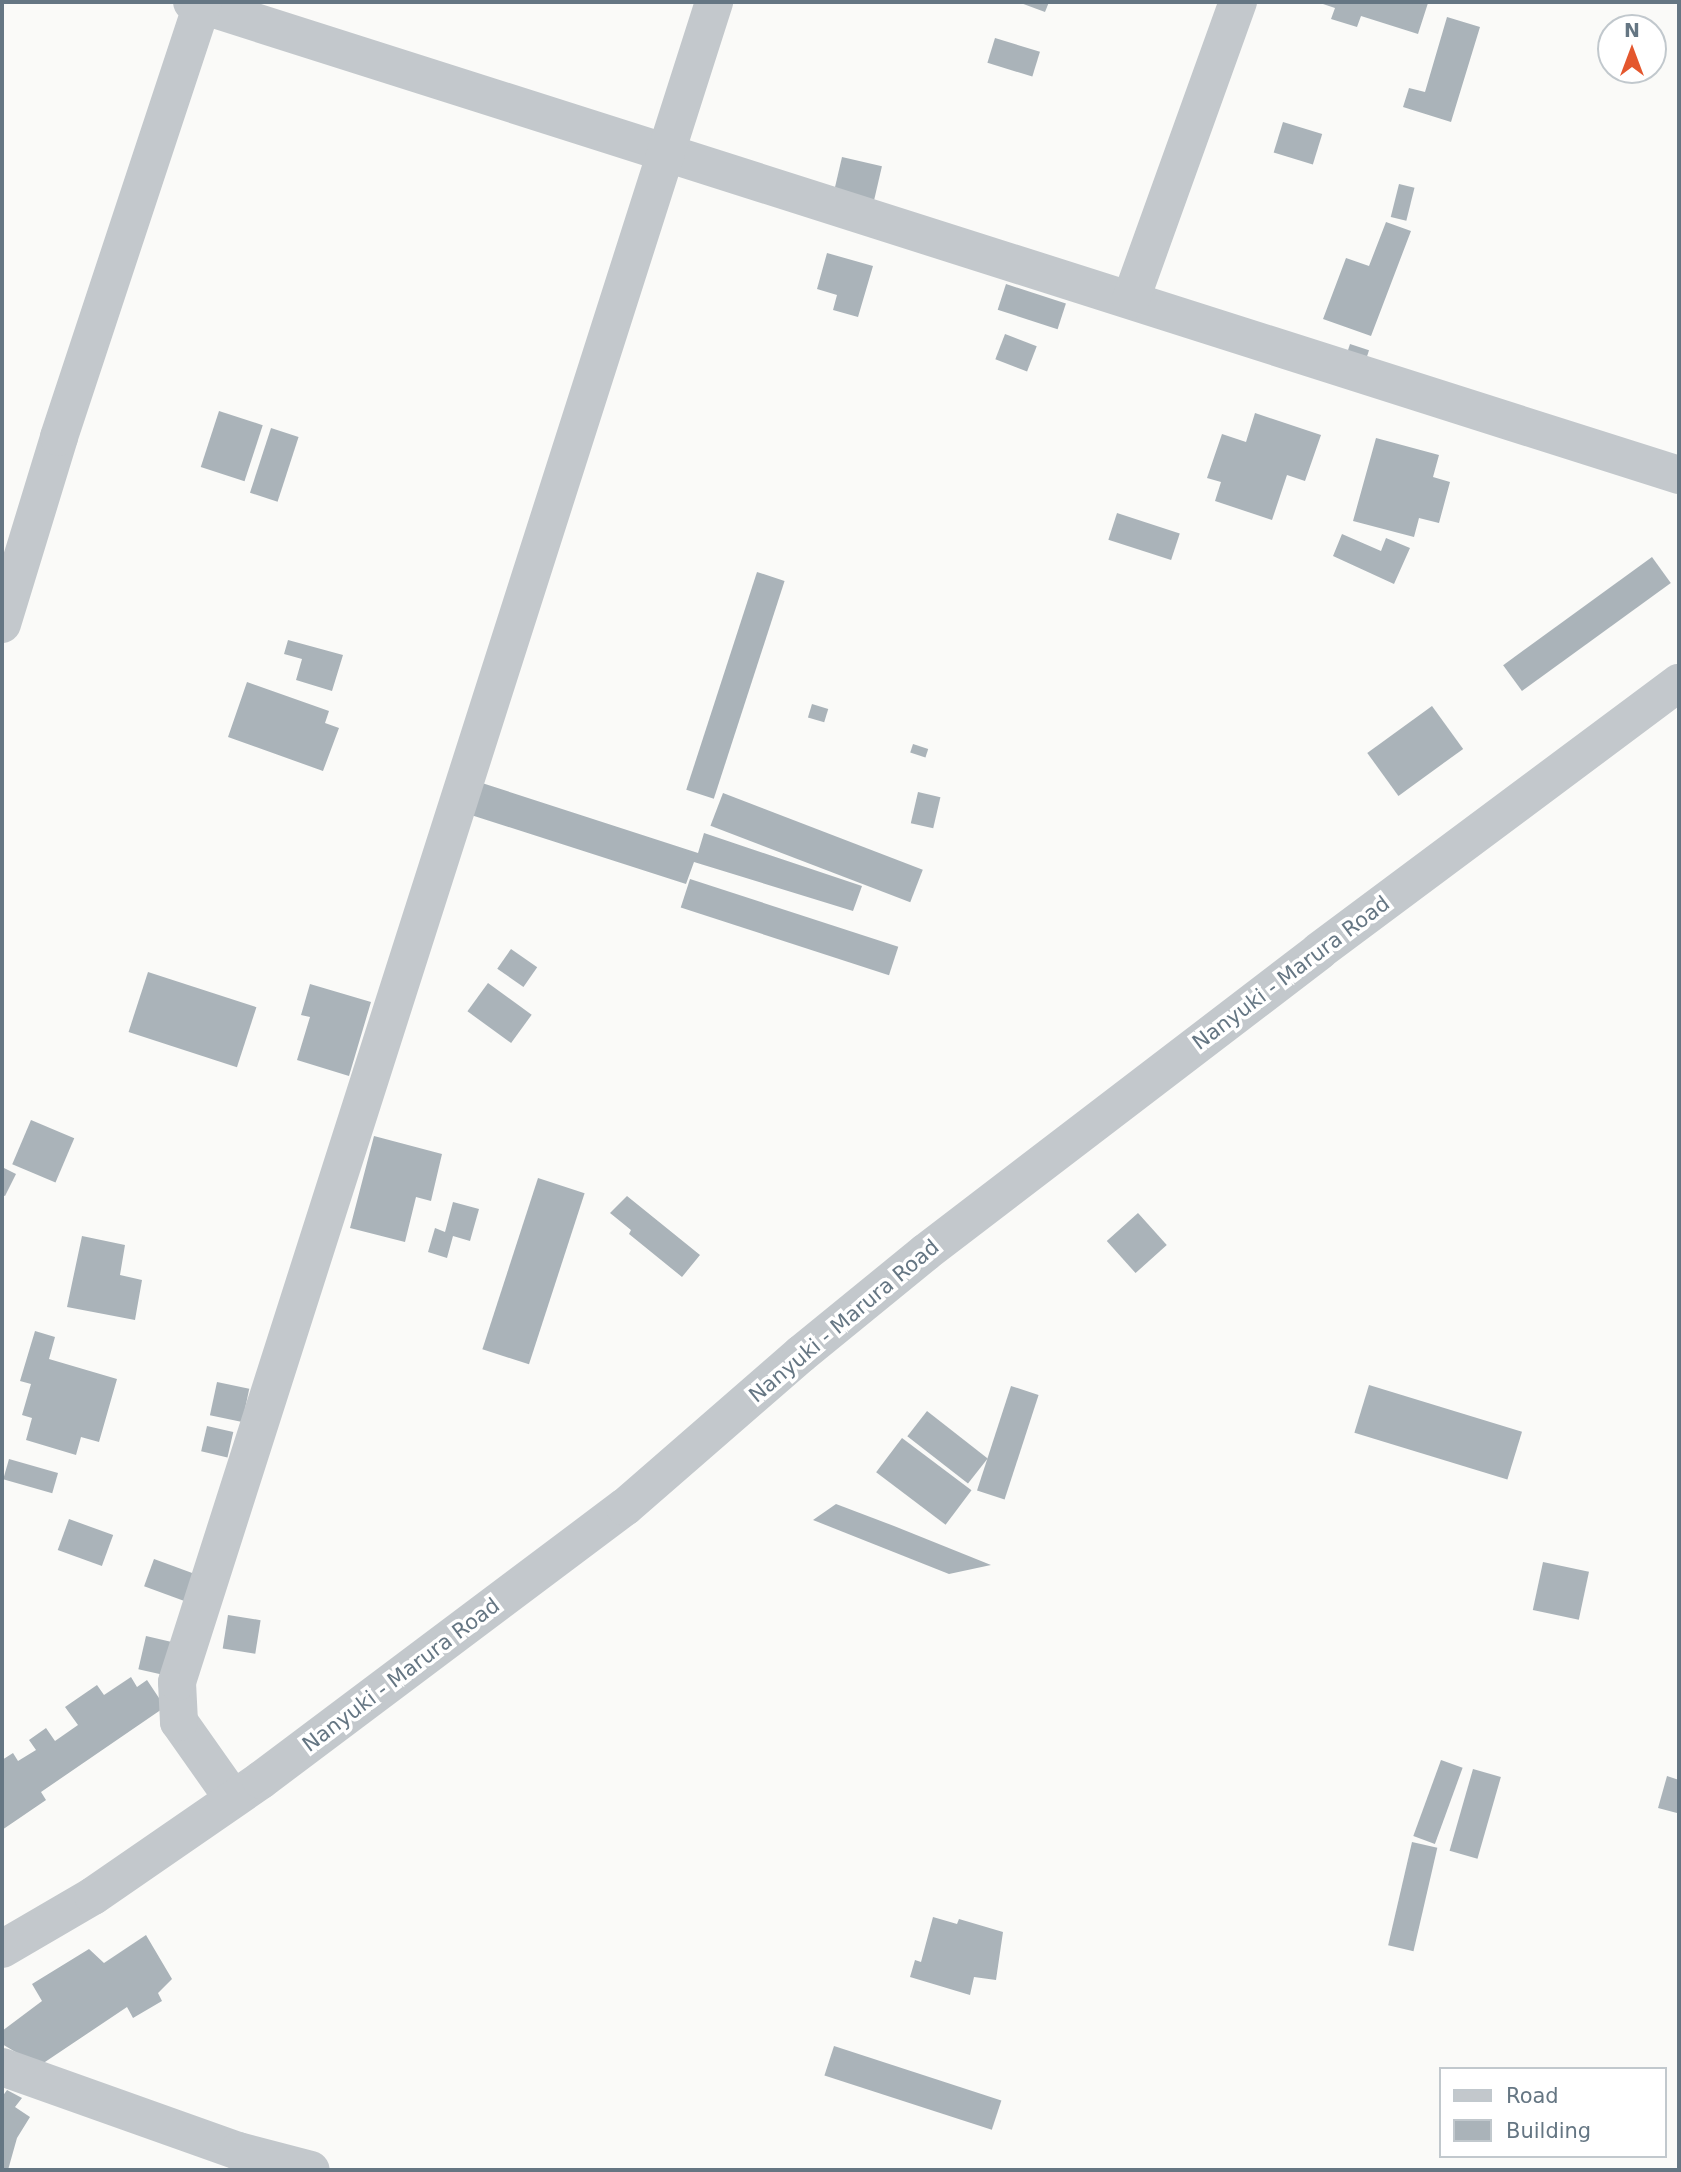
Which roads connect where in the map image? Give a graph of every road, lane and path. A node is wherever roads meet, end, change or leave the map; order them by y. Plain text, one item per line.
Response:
1 (714, 2) edge
2 (1238, 2) edge
3 (199, 3) edge
4 (666, 150) junction
5 (1131, 299) junction
6 (1679, 475) edge
7 (2, 624) edge
8 (1679, 683) edge
9 (232, 1797) junction
10 (2, 1949) edge
11 (2, 2067) edge
12 (311, 2170) edge

1 - 4 street
2 - 5 street
3 - 4 street
3 - 7 street
4 - 5 street
4 - 9 street
5 - 6 street
8 - 9 street, Nanyuki - Marura Road
9 - 10 street, Nanyuki - Marura Road
11 - 12 street

